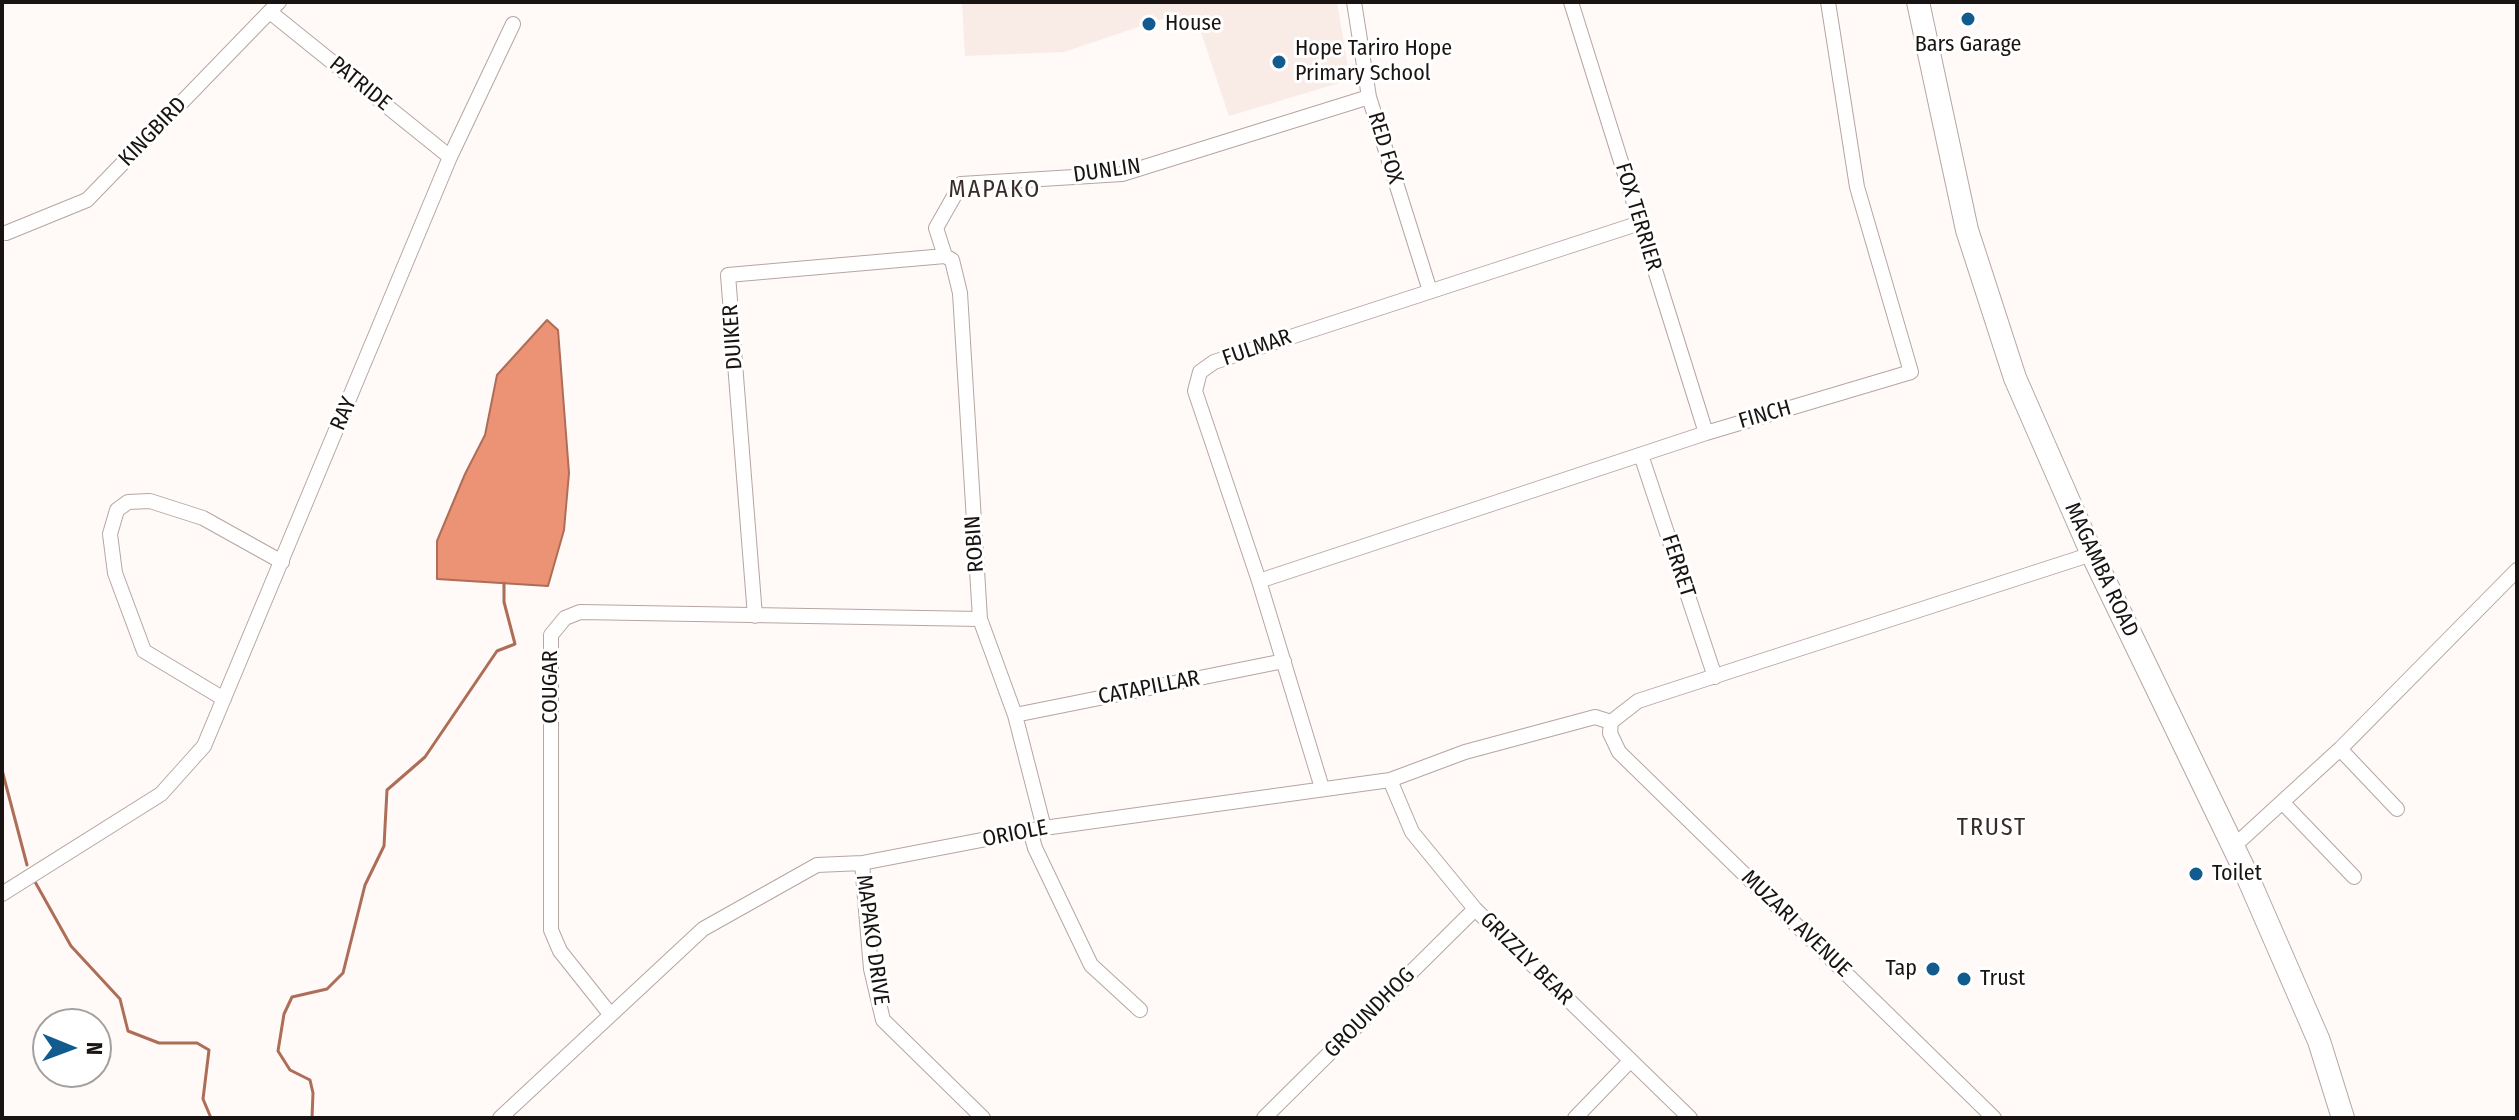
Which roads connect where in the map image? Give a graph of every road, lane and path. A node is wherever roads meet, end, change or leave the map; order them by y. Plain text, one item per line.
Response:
1 (1354, 2) edge
2 (1571, 2) edge
3 (1828, 2) edge
4 (1918, 2) edge
5 (269, 7) edge
6 (513, 24) dead end
7 (1369, 97) junction
8 (450, 157) junction
9 (1640, 223) junction
10 (6, 233) dead end
11 (945, 256) junction
12 (1430, 291) junction
13 (1706, 433) junction
14 (1641, 455) junction
15 (2092, 554) junction
16 (282, 562) junction
17 (2517, 570) edge
18 (1259, 581) junction
19 (755, 616) junction
20 (980, 619) junction
21 (1284, 661) junction
22 (1715, 677) junction
23 (224, 699) junction
24 (1015, 715) junction
25 (1611, 722) junction
26 (2340, 749) junction
27 (1390, 780) junction
28 (1322, 788) junction
29 (2283, 803) junction
30 (2397, 809) dead end
31 (1037, 829) junction
32 (2233, 847) junction
33 (862, 863) junction
34 (2354, 877) dead end
35 (2, 894) edge
36 (1475, 909) junction
37 (1140, 1010) dead end
38 (610, 1014) junction
39 (1630, 1061) junction
40 (500, 1118) edge
41 (983, 1118) edge
42 (1264, 1118) edge
43 (1575, 1118) edge
44 (1690, 1118) edge
45 (1994, 1118) edge
46 (2343, 1118) edge

1 - 7 street, RED FOX
2 - 9 street, FOX TERRIER
3 - 13 street, FINCH
4 - 15 highway, MAGAMBA ROAD
5 - 8 street, PATRIDE
5 - 10 street, KINGBIRD
6 - 8 street, RAY
7 - 11 street, DUNLIN
7 - 12 street, RED FOX
8 - 16 street, RAY
9 - 12 street, FULMAR
9 - 13 street, FOX TERRIER
11 - 19 street, DUIKER
11 - 20 street, ROBIN
12 - 18 street, FULMAR
13 - 14 street, FINCH
14 - 18 street, FINCH
14 - 22 street, FERRET
15 - 22 street
15 - 32 highway, MAGAMBA ROAD
16 - 23 street, RAY
16 - 23 street
17 - 26 street
18 - 21 street, FULMAR
19 - 20 street, COUGAR
19 - 38 street, COUGAR
20 - 24 street, ROBIN
21 - 24 street, CATAPILLAR
21 - 28 street, FULMAR
22 - 25 street
23 - 35 street, RAY
24 - 31 street, ROBIN
25 - 27 street, ORIOLE
25 - 45 street, MUZARI AVENUE
26 - 29 street
26 - 30 street
27 - 28 street, ORIOLE
27 - 36 street, GRIZZLY BEAR
28 - 31 street, ORIOLE
29 - 32 street
29 - 34 street
31 - 33 street, ORIOLE
31 - 37 street, ROBIN
32 - 46 highway, MAGAMBA ROAD
33 - 38 street, ORIOLE
33 - 41 street, MAPAKO DRIVE
36 - 39 street, GRIZZLY BEAR
36 - 42 street, GROUNDHOG
38 - 40 street, ORIOLE
39 - 43 street
39 - 44 street, GRIZZLY BEAR

